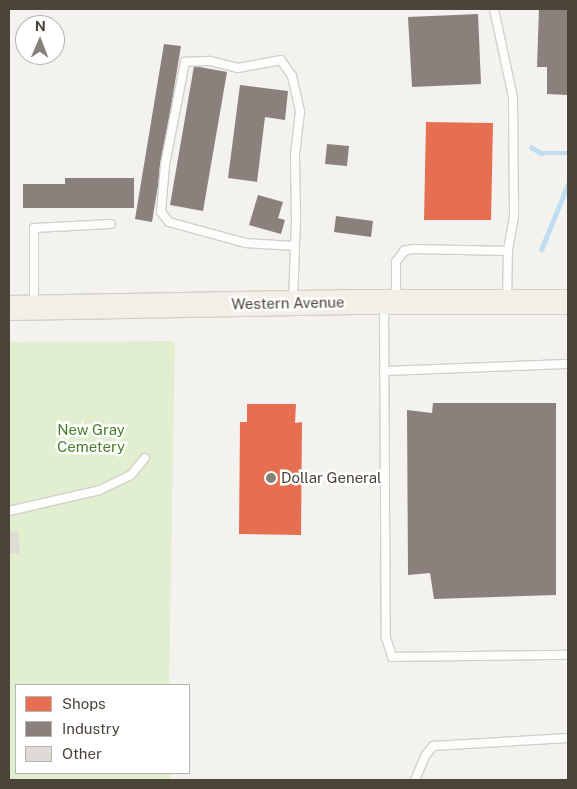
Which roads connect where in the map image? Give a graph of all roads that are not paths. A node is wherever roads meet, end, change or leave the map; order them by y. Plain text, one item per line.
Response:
1 (494, 9) edge
2 (111, 224) dead end
3 (295, 246) junction
4 (508, 250) junction
5 (390, 302) junction
6 (568, 302) edge
7 (293, 303) junction
8 (507, 303) junction
9 (9, 308) edge
10 (34, 308) junction
11 (568, 364) edge
12 (384, 370) junction
13 (145, 458) dead end
14 (9, 510) edge
15 (568, 655) edge
16 (568, 738) edge
17 (415, 780) edge

1 - 4 lane
2 - 10 lane
3 - 3 lane
3 - 7 lane
4 - 5 lane
4 - 8 lane
5 - 7 main road, Western Avenue
5 - 8 main road, Western Avenue
5 - 12 lane
6 - 8 main road, Western Avenue
7 - 10 main road, Western Avenue
9 - 10 main road, Western Avenue
11 - 12 lane
12 - 15 lane
13 - 14 lane
16 - 17 lane

